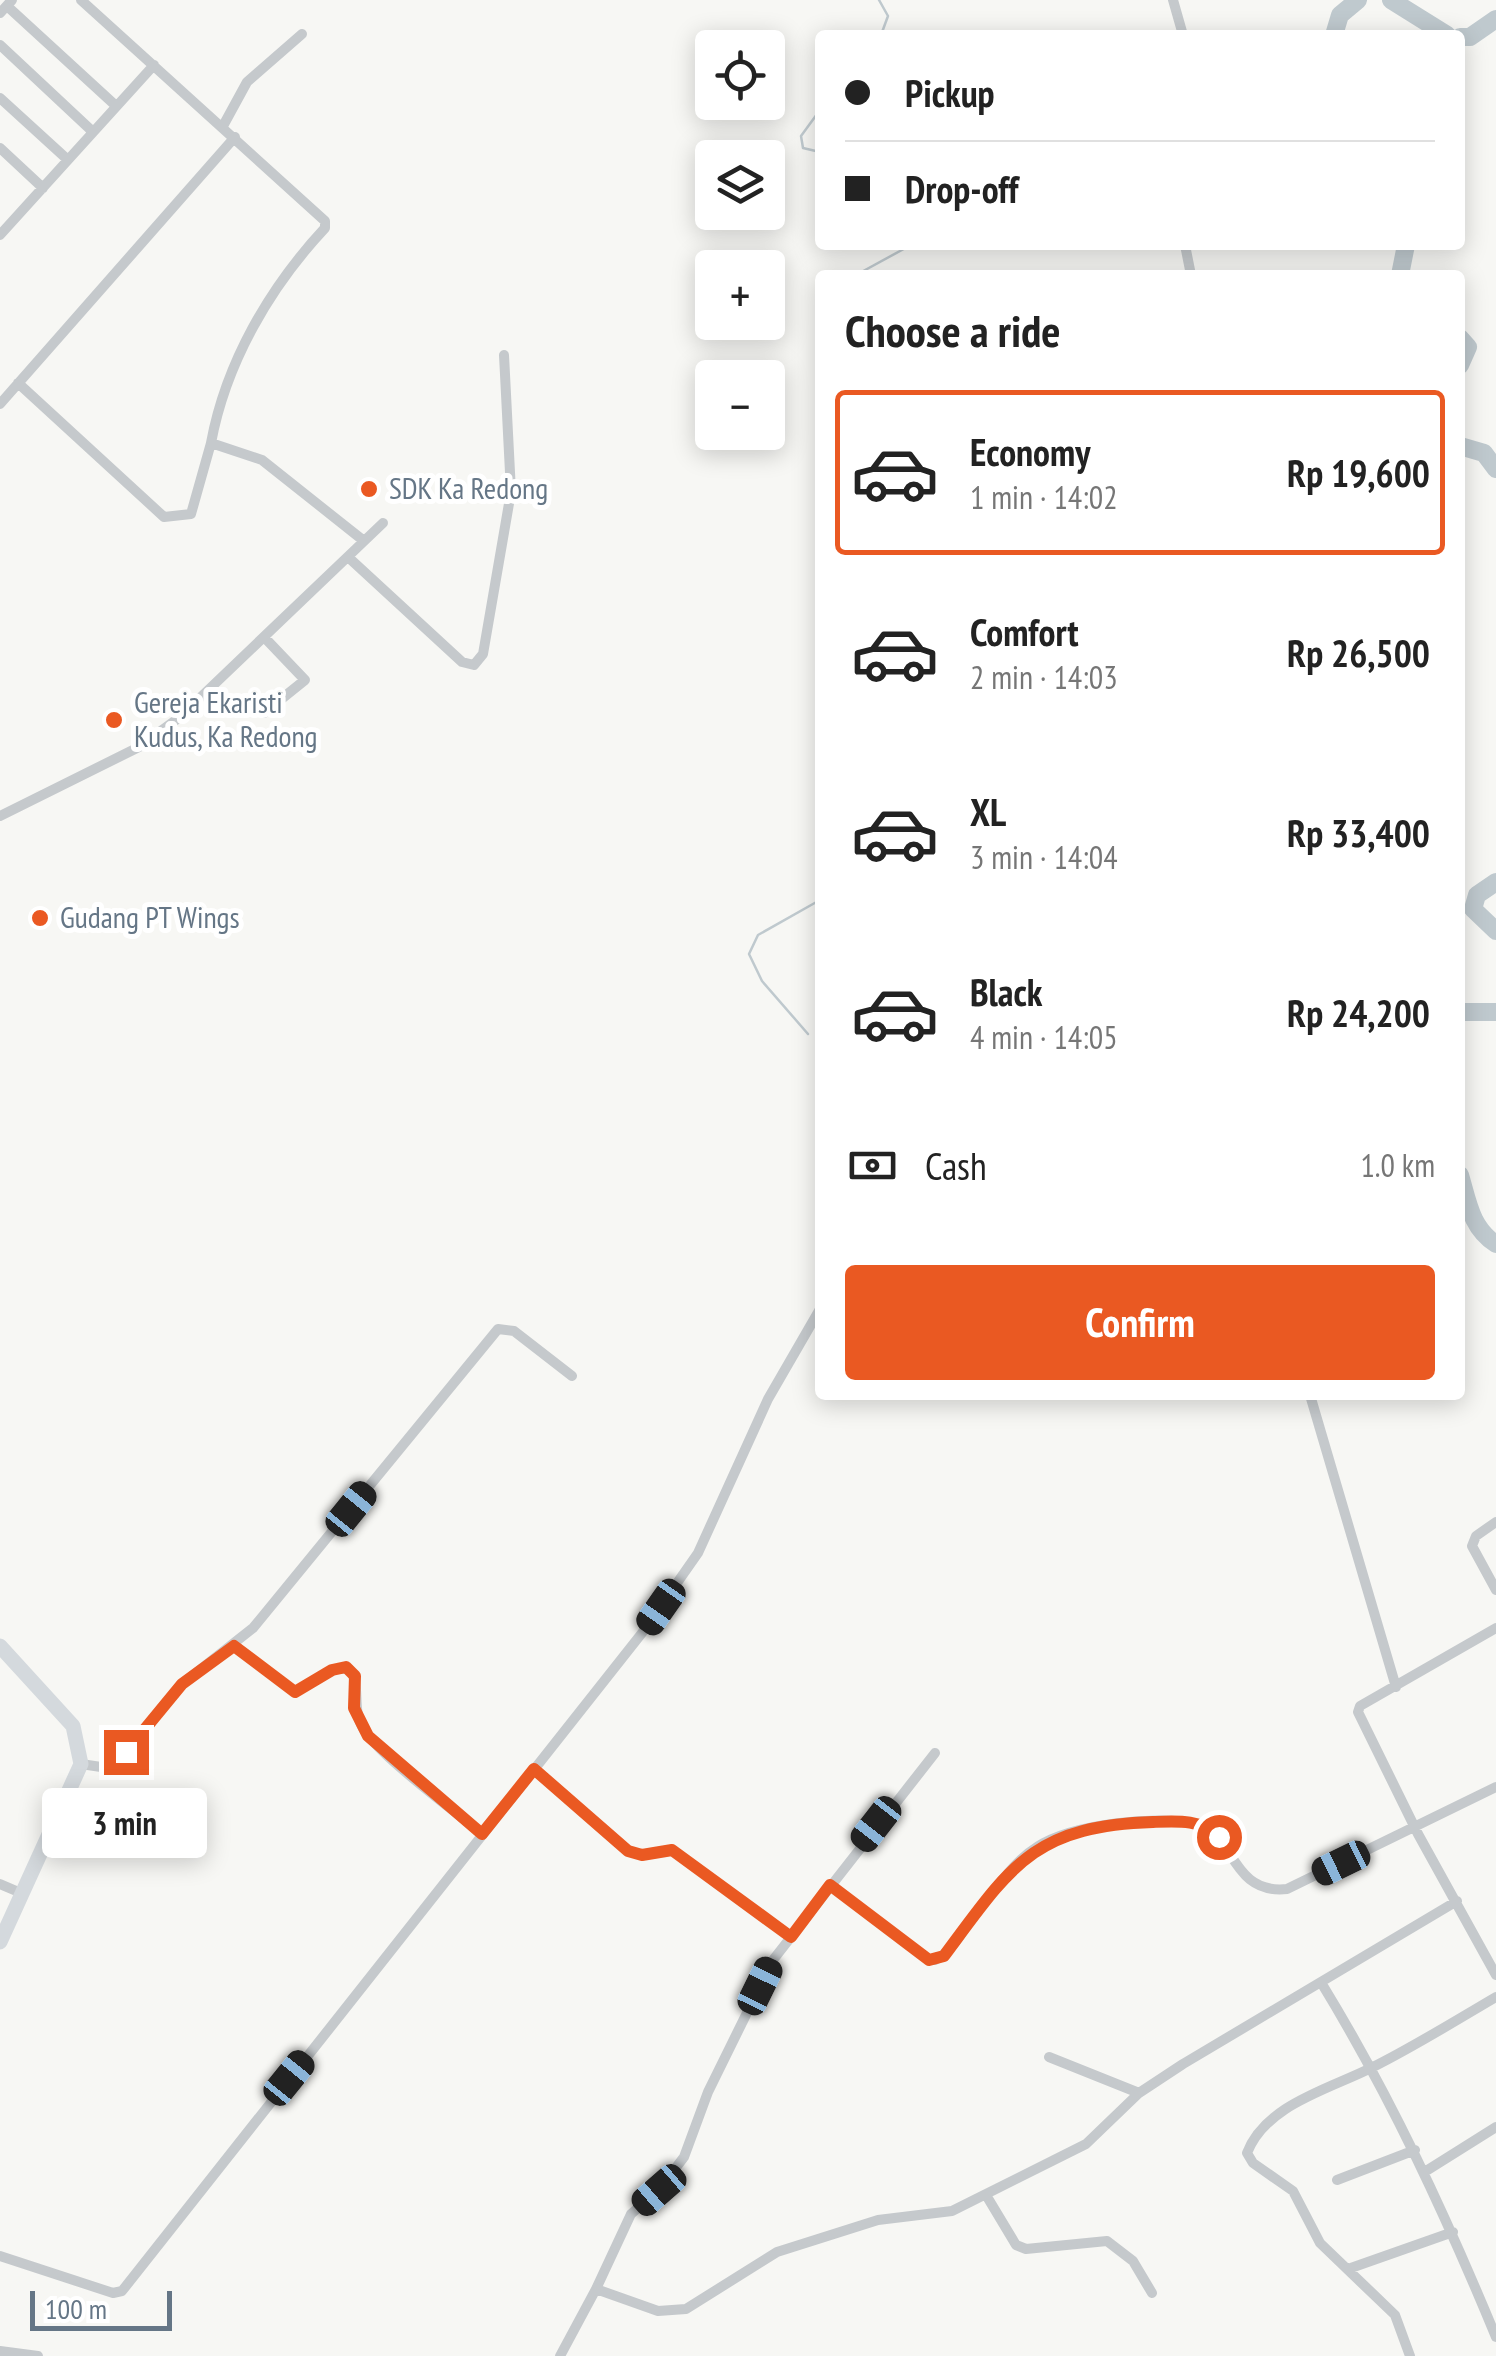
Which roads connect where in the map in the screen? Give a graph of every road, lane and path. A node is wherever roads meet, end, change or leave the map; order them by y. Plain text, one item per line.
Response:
1 (82, 0) edge
2 (1174, 0) edge
3 (6, 6) edge
4 (1183, 30) edge
5 (302, 34) dead end
6 (0, 45) edge
7 (154, 65) junction
8 (0, 98) edge
9 (115, 106) junction
10 (223, 126) junction
11 (92, 131) junction
12 (235, 137) junction
13 (0, 148) edge
14 (68, 160) junction
15 (43, 188) junction
16 (0, 235) edge
17 (504, 355) dead end
18 (18, 383) junction
19 (0, 404) edge
20 (214, 444) junction
21 (383, 524) dead end
22 (364, 541) junction
23 (348, 557) junction
24 (264, 637) junction
25 (264, 713) dead end
26 (0, 816) edge
27 (815, 1318) edge
28 (572, 1376) dead end
29 (1311, 1400) edge
30 (1496, 1522) edge
31 (1495, 1583) edge
32 (1496, 1628) edge
33 (0, 1646) edge
34 (234, 1646) junction
35 (1396, 1686) junction
36 (934, 1752) dead end
37 (81, 1764) junction
38 (534, 1769) junction
39 (1496, 1787) edge
40 (1415, 1828) junction
41 (482, 1834) junction
42 (0, 1884) edge
43 (830, 1885) junction
44 (21, 1893) junction
45 (1456, 1901) junction
46 (791, 1937) junction
47 (0, 1942) edge
48 (1496, 1975) edge
49 (1322, 1984) junction
50 (1496, 1998) edge
51 (1049, 2057) dead end
52 (1373, 2067) junction
53 (1139, 2093) junction
54 (1496, 2128) edge
55 (1416, 2150) junction
56 (1426, 2170) junction
57 (1337, 2180) dead end
58 (986, 2194) junction
59 (1452, 2232) junction
60 (0, 2256) edge
61 (1348, 2268) junction
62 (596, 2289) junction
63 (1152, 2292) dead end
64 (1496, 2336) edge
65 (0, 2351) edge
66 (38, 2356) edge
67 (560, 2356) edge
68 (1410, 2356) edge

1 - 7 street
2 - 4 street
3 - 9 street
5 - 10 street
6 - 11 street
7 - 9 street
7 - 10 street
8 - 14 street
9 - 11 street
10 - 12 street
11 - 14 street
12 - 18 street
12 - 20 street
13 - 15 street
14 - 15 street
15 - 16 street
17 - 23 street
18 - 19 street
18 - 20 street
20 - 22 street
21 - 22 street
22 - 23 street
23 - 24 street
24 - 25 street
24 - 26 street
27 - 38 street
28 - 34 street
29 - 35 street
30 - 31 street
32 - 35 street
33 - 37 highway
34 - 37 street
34 - 41 street
35 - 40 street
36 - 43 street
37 - 44 highway
38 - 41 street
38 - 46 street
39 - 40 street
40 - 43 street
40 - 45 street
41 - 60 street
42 - 44 street
43 - 46 street
44 - 47 highway
45 - 48 street
45 - 49 street
46 - 62 street
49 - 52 street
49 - 53 street
50 - 52 street
51 - 53 street
52 - 55 street
52 - 61 street
53 - 58 street
54 - 56 street
55 - 56 street
55 - 57 street
56 - 59 street
58 - 62 street
58 - 63 street
59 - 61 street
59 - 64 street
61 - 68 street
62 - 67 street
65 - 66 street

